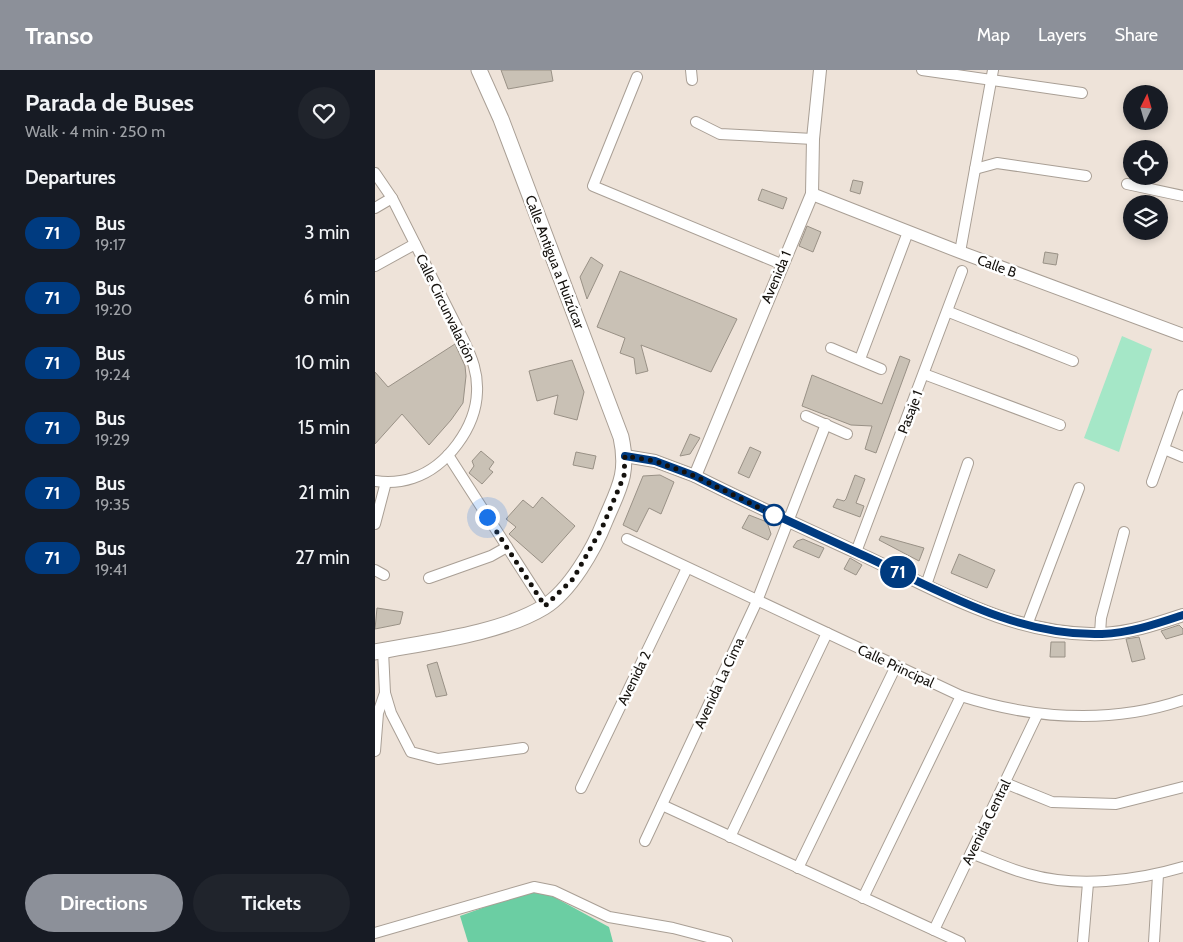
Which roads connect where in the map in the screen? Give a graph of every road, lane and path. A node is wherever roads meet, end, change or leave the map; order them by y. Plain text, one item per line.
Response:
1 (479, 70) edge
2 (820, 70) edge
3 (922, 70) edge
4 (993, 75) edge
5 (637, 77) dead end
6 (1083, 93) dead end
7 (697, 122) dead end
8 (813, 139) junction
9 (975, 169) junction
10 (375, 174) edge
11 (1086, 176) dead end
12 (1132, 185) edge
13 (812, 194) junction
14 (1183, 196) edge
15 (392, 198) junction
16 (375, 208) edge
17 (908, 232) junction
18 (415, 244) junction
19 (960, 252) junction
20 (781, 264) junction
21 (375, 266) edge
22 (963, 271) dead end
23 (949, 312) junction
24 (1183, 335) edge
25 (831, 348) dead end
26 (860, 359) junction
27 (1073, 361) dead end
28 (881, 369) dead end
29 (924, 374) junction
30 (1183, 395) edge
31 (806, 416) dead end
32 (826, 424) junction
33 (1060, 425) dead end
34 (847, 434) dead end
35 (1164, 450) junction
36 (447, 455) junction
37 (625, 456) junction
38 (1183, 457) edge
39 (968, 463) dead end
40 (695, 476) junction
41 (380, 482) edge
42 (1152, 482) dead end
43 (1079, 488) dead end
44 (789, 522) junction
45 (375, 524) edge
46 (1124, 532) dead end
47 (627, 539) dead end
48 (507, 548) junction
49 (857, 552) junction
50 (687, 568) junction
51 (429, 578) dead end
52 (926, 586) junction
53 (757, 601) junction
54 (545, 606) junction
55 (1183, 615) edge
56 (1027, 625) junction
57 (827, 633) junction
58 (1101, 634) junction
59 (379, 651) edge
60 (896, 666) junction
61 (385, 693) junction
62 (961, 696) junction
63 (1183, 700) edge
64 (1037, 715) junction
65 (523, 748) dead end
66 (375, 751) edge
67 (1005, 782) junction
68 (1183, 787) edge
69 (581, 788) dead end
70 (662, 805) junction
71 (730, 837) junction
72 (645, 841) dead end
73 (971, 853) junction
74 (1183, 867) edge
75 (798, 868) junction
76 (1158, 875) junction
77 (1088, 883) junction
78 (863, 898) junction
79 (934, 930) junction
80 (375, 933) edge
81 (727, 942) edge
82 (960, 942) edge
83 (1083, 942) edge
84 (1154, 942) edge

1 - 37 main road, Calle Antigua a Huizúcar
2 - 8 street, Avenida 1
3 - 4 street
4 - 6 street
4 - 9 street
5 - 20 street
7 - 8 street
8 - 13 street, Avenida 1
9 - 11 street
9 - 19 street
10 - 15 street, Calle Circunvalación
12 - 14 street
13 - 17 street, Calle B
13 - 20 street, Avenida 1
15 - 16 street
15 - 18 street, Calle Circunvalación
17 - 19 street, Calle B
17 - 26 street
18 - 21 street
18 - 36 street, Calle Circunvalación
19 - 24 street, Calle B
20 - 40 street, Avenida 1
22 - 23 street, Pasaje 1
23 - 27 street
23 - 29 street, Pasaje 1
25 - 26 street
26 - 28 street
29 - 33 street
29 - 49 street, Pasaje 1
30 - 35 street
31 - 32 street
32 - 34 street
32 - 44 street, Avenida La Cima
35 - 38 street
35 - 42 street
36 - 41 street, Calle Circunvalación
36 - 48 street
37 - 40 street
37 - 54 main road
39 - 52 street
40 - 44 street
41 - 45 street
43 - 56 street
44 - 49 street
44 - 53 street, Avenida La Cima
46 - 58 street
47 - 50 street, Calle Principal
48 - 51 street
48 - 54 street
49 - 52 street
50 - 53 street, Calle Principal
50 - 69 street, Avenida 2
52 - 56 street
53 - 57 street, Calle Principal
53 - 70 street, Avenida La Cima
54 - 59 main road
55 - 58 street
56 - 58 street
57 - 60 street, Calle Principal
57 - 71 street
59 - 61 street
60 - 62 street, Calle Principal
60 - 75 street
61 - 65 street
61 - 66 street
62 - 64 street, Calle Principal
62 - 78 street
63 - 64 street, Calle Principal
64 - 67 street, Avenida Central
67 - 68 street
67 - 73 street, Avenida Central
70 - 71 street
70 - 72 street, Avenida La Cima
71 - 75 street
73 - 77 street
73 - 79 street, Avenida Central
74 - 76 street
75 - 78 street
76 - 77 street
76 - 84 street
77 - 83 street
78 - 79 street
79 - 82 street
80 - 81 street

